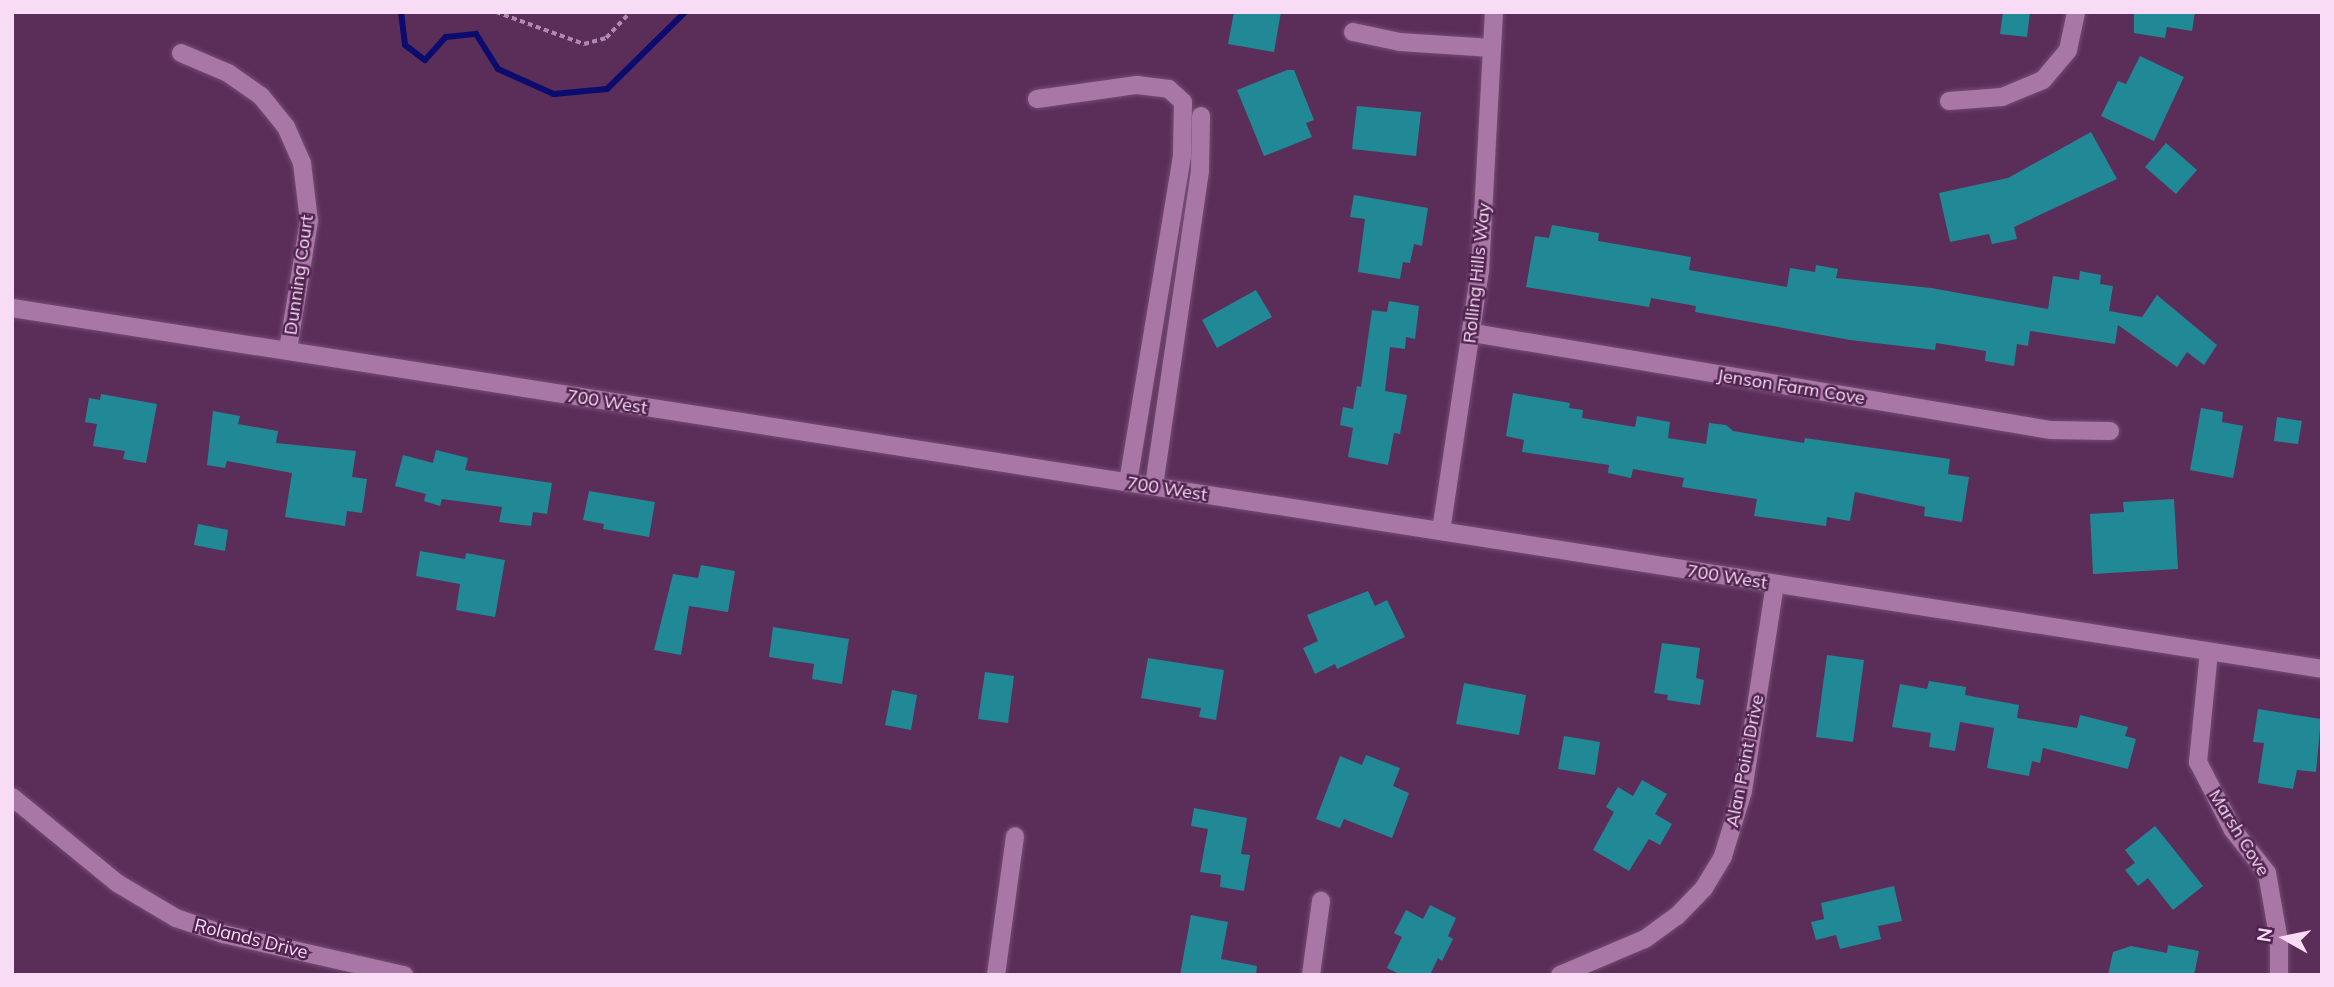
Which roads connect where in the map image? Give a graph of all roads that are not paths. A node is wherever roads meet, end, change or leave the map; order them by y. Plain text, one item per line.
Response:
1 (1494, 12) edge
2 (2076, 12) edge
3 (1353, 32) dead end
4 (1492, 48) junction
5 (181, 53) dead end
6 (1037, 99) dead end
7 (1949, 101) dead end
8 (1201, 116) dead end
9 (12, 308) edge
10 (1473, 333) junction
11 (288, 349) junction
12 (2109, 430) dead end
13 (1128, 483) junction
14 (1154, 486) junction
15 (1441, 531) junction
16 (1776, 584) junction
17 (2209, 652) junction
18 (2322, 669) edge
19 (12, 797) edge
20 (1014, 836) dead end
21 (1321, 901) dead end
22 (404, 975) edge
23 (996, 975) edge
24 (1311, 975) edge
25 (1560, 975) edge
26 (2279, 975) edge

1 - 4 street, Rolling Hills Way
2 - 7 street
3 - 4 street
4 - 10 street, Rolling Hills Way
5 - 11 street, Dunning Court
6 - 13 street
8 - 14 street
9 - 11 street, 700 West
10 - 12 street, Jenson Farm Cove
10 - 15 street, Rolling Hills Way
11 - 13 street, 700 West
13 - 14 street, 700 West
14 - 15 street, 700 West
15 - 16 street, 700 West
16 - 17 street, 700 West
16 - 25 street, Alan Point Drive
17 - 18 street, 700 West
17 - 26 street, Marsh Cove
19 - 22 street, Rolands Drive
20 - 23 street
21 - 24 street

